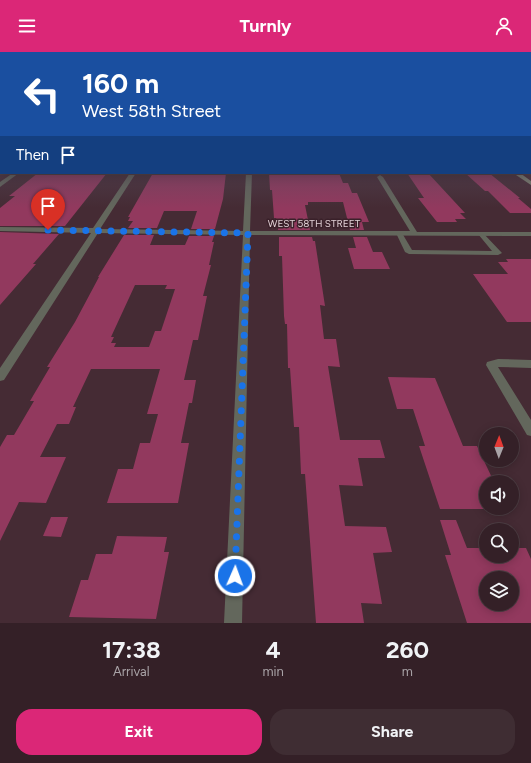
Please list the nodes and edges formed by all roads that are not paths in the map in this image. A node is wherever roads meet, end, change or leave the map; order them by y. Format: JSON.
{"nodes":[{"id":1,"x":15,"y":174,"type":"edge"},
{"id":2,"x":132,"y":174,"type":"edge"},
{"id":3,"x":250,"y":174,"type":"edge"},
{"id":4,"x":518,"y":174,"type":"edge"},
{"id":5,"x":380,"y":177,"type":"dead end"},
{"id":6,"x":531,"y":183,"type":"edge"},
{"id":7,"x":0,"y":185,"type":"edge"},
{"id":8,"x":0,"y":229,"type":"edge"},
{"id":9,"x":95,"y":230,"type":"junction"},
{"id":10,"x":248,"y":233,"type":"junction"},
{"id":11,"x":399,"y":234,"type":"junction"},
{"id":12,"x":415,"y":234,"type":"junction"},
{"id":13,"x":481,"y":234,"type":"junction"},
{"id":14,"x":531,"y":234,"type":"edge"},
{"id":15,"x":531,"y":364,"type":"edge"},
{"id":16,"x":0,"y":377,"type":"edge"},
{"id":17,"x":531,"y":431,"type":"edge"},
{"id":18,"x":233,"y":623,"type":"edge"}],
"edges":[{"from":1,"to":7,"type":"street"},
{"from":2,"to":9,"type":"street"},
{"from":3,"to":10,"type":"street"},
{"from":4,"to":6,"type":"main road"},
{"from":5,"to":12,"type":"street"},
{"from":8,"to":9,"type":"street","name":"WEST 58TH STREET"},
{"from":9,"to":10,"type":"street","name":"WEST 58TH STREET"},
{"from":9,"to":16,"type":"street"},
{"from":10,"to":11,"type":"street","name":"WEST 58TH STREET"},
{"from":10,"to":18,"type":"street"},
{"from":11,"to":12,"type":"street","name":"WEST 58TH STREET"},
{"from":11,"to":13,"type":"street"},
{"from":12,"to":13,"type":"street","name":"WEST 58TH STREET"},
{"from":13,"to":14,"type":"street","name":"WEST 58TH STREET"},
{"from":15,"to":17,"type":"street"}]}
